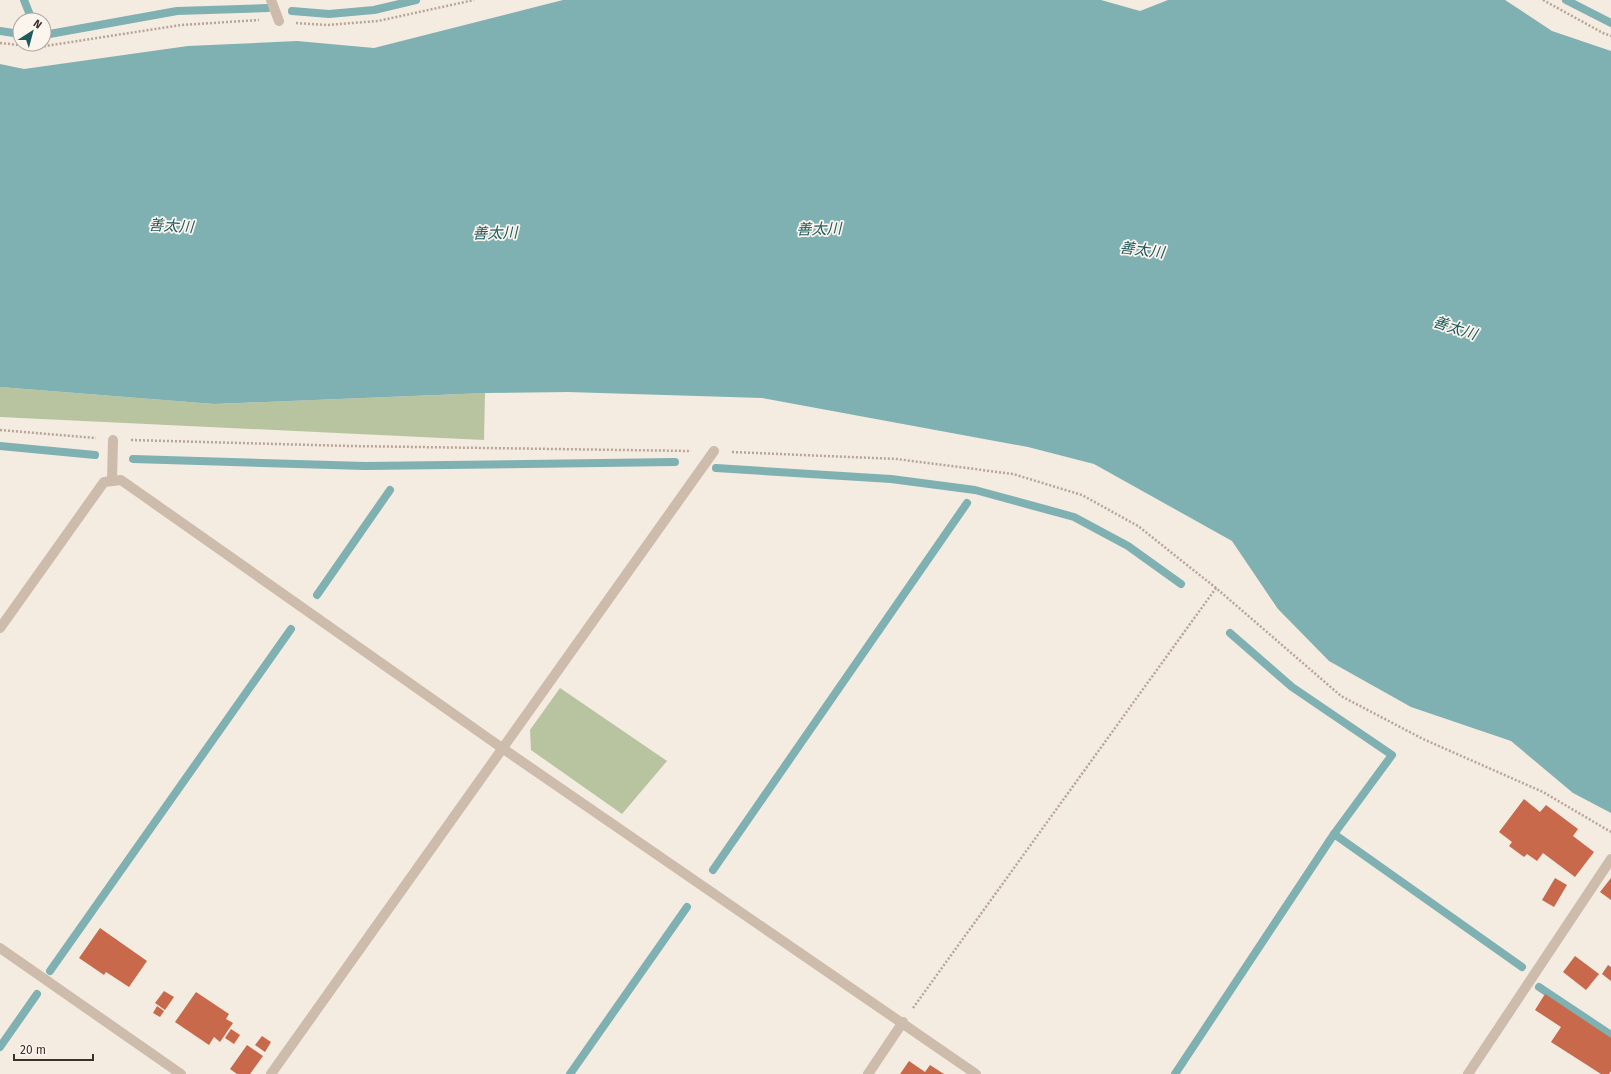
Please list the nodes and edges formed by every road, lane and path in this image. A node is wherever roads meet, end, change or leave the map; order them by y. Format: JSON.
{"nodes":[{"id":1,"x":271,"y":0,"type":"edge"},
{"id":2,"x":474,"y":0,"type":"edge"},
{"id":3,"x":1543,"y":0,"type":"edge"},
{"id":4,"x":279,"y":22,"type":"junction"},
{"id":5,"x":1611,"y":36,"type":"edge"},
{"id":6,"x":0,"y":43,"type":"edge"},
{"id":7,"x":0,"y":430,"type":"edge"},
{"id":8,"x":113,"y":440,"type":"junction"},
{"id":9,"x":714,"y":451,"type":"junction"},
{"id":10,"x":112,"y":481,"type":"junction"},
{"id":11,"x":1216,"y":588,"type":"junction"},
{"id":12,"x":0,"y":628,"type":"edge"},
{"id":13,"x":502,"y":748,"type":"junction"},
{"id":14,"x":1611,"y":832,"type":"edge"},
{"id":15,"x":1611,"y":859,"type":"edge"},
{"id":16,"x":0,"y":948,"type":"edge"},
{"id":17,"x":902,"y":1022,"type":"junction"},
{"id":18,"x":181,"y":1074,"type":"edge"},
{"id":19,"x":271,"y":1074,"type":"edge"},
{"id":20,"x":868,"y":1074,"type":"edge"},
{"id":21,"x":976,"y":1074,"type":"edge"},
{"id":22,"x":1468,"y":1074,"type":"edge"}],
"edges":[{"from":1,"to":4,"type":"street"},
{"from":2,"to":4,"type":"path"},
{"from":3,"to":5,"type":"path"},
{"from":4,"to":6,"type":"path"},
{"from":7,"to":8,"type":"path"},
{"from":8,"to":9,"type":"path"},
{"from":8,"to":10,"type":"street"},
{"from":9,"to":11,"type":"path"},
{"from":9,"to":13,"type":"street"},
{"from":10,"to":12,"type":"street"},
{"from":10,"to":13,"type":"street"},
{"from":11,"to":14,"type":"path"},
{"from":11,"to":17,"type":"path"},
{"from":13,"to":17,"type":"street"},
{"from":13,"to":19,"type":"street"},
{"from":15,"to":22,"type":"street"},
{"from":16,"to":18,"type":"street"},
{"from":17,"to":20,"type":"street"},
{"from":17,"to":21,"type":"street"}]}
